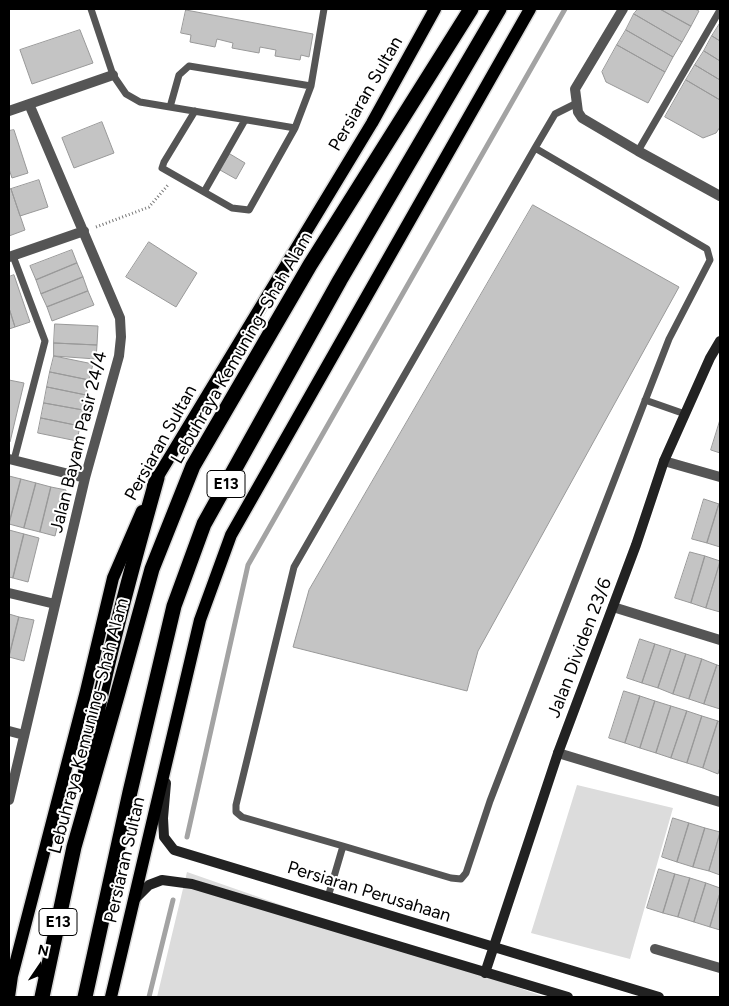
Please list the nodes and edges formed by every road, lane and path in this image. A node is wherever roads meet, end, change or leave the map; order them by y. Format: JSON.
{"nodes":[{"id":1,"x":91,"y":9,"type":"edge"},
{"id":2,"x":324,"y":9,"type":"edge"},
{"id":3,"x":434,"y":9,"type":"edge"},
{"id":4,"x":471,"y":9,"type":"edge"},
{"id":5,"x":530,"y":9,"type":"edge"},
{"id":6,"x":622,"y":9,"type":"edge"},
{"id":7,"x":720,"y":10,"type":"edge"},
{"id":8,"x":495,"y":15,"type":"edge"},
{"id":9,"x":113,"y":75,"type":"junction"},
{"id":10,"x":311,"y":86,"type":"junction"},
{"id":11,"x":576,"y":103,"type":"junction"},
{"id":12,"x":29,"y":104,"type":"junction"},
{"id":13,"x":170,"y":107,"type":"junction"},
{"id":14,"x":9,"y":111,"type":"edge"},
{"id":15,"x":195,"y":111,"type":"junction"},
{"id":16,"x":246,"y":120,"type":"junction"},
{"id":17,"x":295,"y":128,"type":"junction"},
{"id":18,"x":536,"y":148,"type":"junction"},
{"id":19,"x":638,"y":151,"type":"junction"},
{"id":20,"x":175,"y":177,"type":"junction"},
{"id":21,"x":204,"y":192,"type":"junction"},
{"id":22,"x":720,"y":196,"type":"edge"},
{"id":23,"x":84,"y":231,"type":"junction"},
{"id":24,"x":11,"y":257,"type":"edge"},
{"id":25,"x":720,"y":342,"type":"edge"},
{"id":26,"x":645,"y":400,"type":"junction"},
{"id":27,"x":685,"y":414,"type":"junction"},
{"id":28,"x":12,"y":460,"type":"edge"},
{"id":29,"x":664,"y":461,"type":"junction"},
{"id":30,"x":720,"y":477,"type":"edge"},
{"id":31,"x":85,"y":478,"type":"junction"},
{"id":32,"x":157,"y":478,"type":"junction"},
{"id":33,"x":9,"y":593,"type":"edge"},
{"id":34,"x":55,"y":604,"type":"junction"},
{"id":35,"x":612,"y":607,"type":"junction"},
{"id":36,"x":720,"y":640,"type":"edge"},
{"id":37,"x":9,"y":731,"type":"edge"},
{"id":38,"x":24,"y":734,"type":"junction"},
{"id":39,"x":170,"y":745,"type":"junction"},
{"id":40,"x":558,"y":753,"type":"junction"},
{"id":41,"x":9,"y":800,"type":"edge"},
{"id":42,"x":720,"y":802,"type":"edge"},
{"id":43,"x":343,"y":846,"type":"junction"},
{"id":44,"x":74,"y":847,"type":"junction"},
{"id":45,"x":328,"y":897,"type":"junction"},
{"id":46,"x":134,"y":900,"type":"junction"},
{"id":47,"x":493,"y":947,"type":"junction"},
{"id":48,"x":655,"y":949,"type":"dead end"},
{"id":49,"x":720,"y":968,"type":"edge"},
{"id":50,"x":485,"y":973,"type":"junction"},
{"id":51,"x":9,"y":997,"type":"edge"},
{"id":52,"x":42,"y":997,"type":"edge"},
{"id":53,"x":85,"y":997,"type":"edge"},
{"id":54,"x":112,"y":997,"type":"edge"},
{"id":55,"x":568,"y":997,"type":"edge"},
{"id":56,"x":659,"y":997,"type":"edge"}],
"edges":[{"from":1,"to":9,"type":"lane"},
{"from":2,"to":10,"type":"lane"},
{"from":3,"to":32,"type":"main road","name":"Persiaran Sultan"},
{"from":4,"to":44,"type":"highway","name":"Lebuhraya Kemuning–Shah Alam","number":"E13"},
{"from":5,"to":39,"type":"main road","name":"Persiaran Sultan"},
{"from":6,"to":11,"type":"street"},
{"from":7,"to":19,"type":"lane"},
{"from":8,"to":53,"type":"highway","number":"E13"},
{"from":9,"to":12,"type":"street"},
{"from":9,"to":13,"type":"lane"},
{"from":10,"to":13,"type":"lane"},
{"from":10,"to":17,"type":"lane"},
{"from":11,"to":18,"type":"lane"},
{"from":11,"to":19,"type":"street"},
{"from":12,"to":14,"type":"street"},
{"from":12,"to":23,"type":"street","name":"Jalan Bayam Pasir 24/4"},
{"from":13,"to":15,"type":"lane"},
{"from":15,"to":16,"type":"lane"},
{"from":15,"to":20,"type":"lane"},
{"from":16,"to":17,"type":"lane"},
{"from":16,"to":21,"type":"lane"},
{"from":17,"to":21,"type":"lane"},
{"from":18,"to":26,"type":"lane"},
{"from":18,"to":43,"type":"lane"},
{"from":19,"to":22,"type":"street"},
{"from":20,"to":21,"type":"lane"},
{"from":20,"to":23,"type":"path"},
{"from":23,"to":24,"type":"street"},
{"from":23,"to":31,"type":"street","name":"Jalan Bayam Pasir 24/4"},
{"from":24,"to":28,"type":"lane"},
{"from":25,"to":27,"type":"main road","name":"Jalan Dividen 23/6"},
{"from":26,"to":27,"type":"lane"},
{"from":26,"to":43,"type":"lane"},
{"from":27,"to":29,"type":"main road","name":"Jalan Dividen 23/6"},
{"from":28,"to":31,"type":"street"},
{"from":29,"to":30,"type":"street"},
{"from":29,"to":35,"type":"main road","name":"Jalan Dividen 23/6"},
{"from":31,"to":34,"type":"street","name":"Jalan Bayam Pasir 24/4"},
{"from":32,"to":44,"type":"highway"},
{"from":32,"to":51,"type":"main road","name":"Persiaran Sultan"},
{"from":33,"to":34,"type":"street"},
{"from":34,"to":38,"type":"street","name":"Jalan Bayam Pasir 24/4"},
{"from":35,"to":36,"type":"street"},
{"from":35,"to":40,"type":"main road","name":"Jalan Dividen 23/6"},
{"from":37,"to":38,"type":"street"},
{"from":38,"to":41,"type":"street","name":"Jalan Bayam Pasir 24/4"},
{"from":39,"to":45,"type":"main road","name":"Persiaran Perusahaan"},
{"from":39,"to":46,"type":"main road","name":"Persiaran Sultan"},
{"from":40,"to":42,"type":"street"},
{"from":40,"to":47,"type":"main road","name":"Jalan Dividen 23/6"},
{"from":43,"to":45,"type":"lane"},
{"from":44,"to":52,"type":"highway","name":"Lebuhraya Kemuning–Shah Alam","number":"E13"},
{"from":45,"to":47,"type":"main road","name":"Persiaran Perusahaan"},
{"from":46,"to":50,"type":"main road"},
{"from":46,"to":54,"type":"main road","name":"Persiaran Sultan"},
{"from":47,"to":50,"type":"main road","name":"Jalan Dividen 23/6"},
{"from":47,"to":56,"type":"main road","name":"Persiaran Perusahaan"},
{"from":48,"to":49,"type":"street"},
{"from":50,"to":55,"type":"main road"}]}
